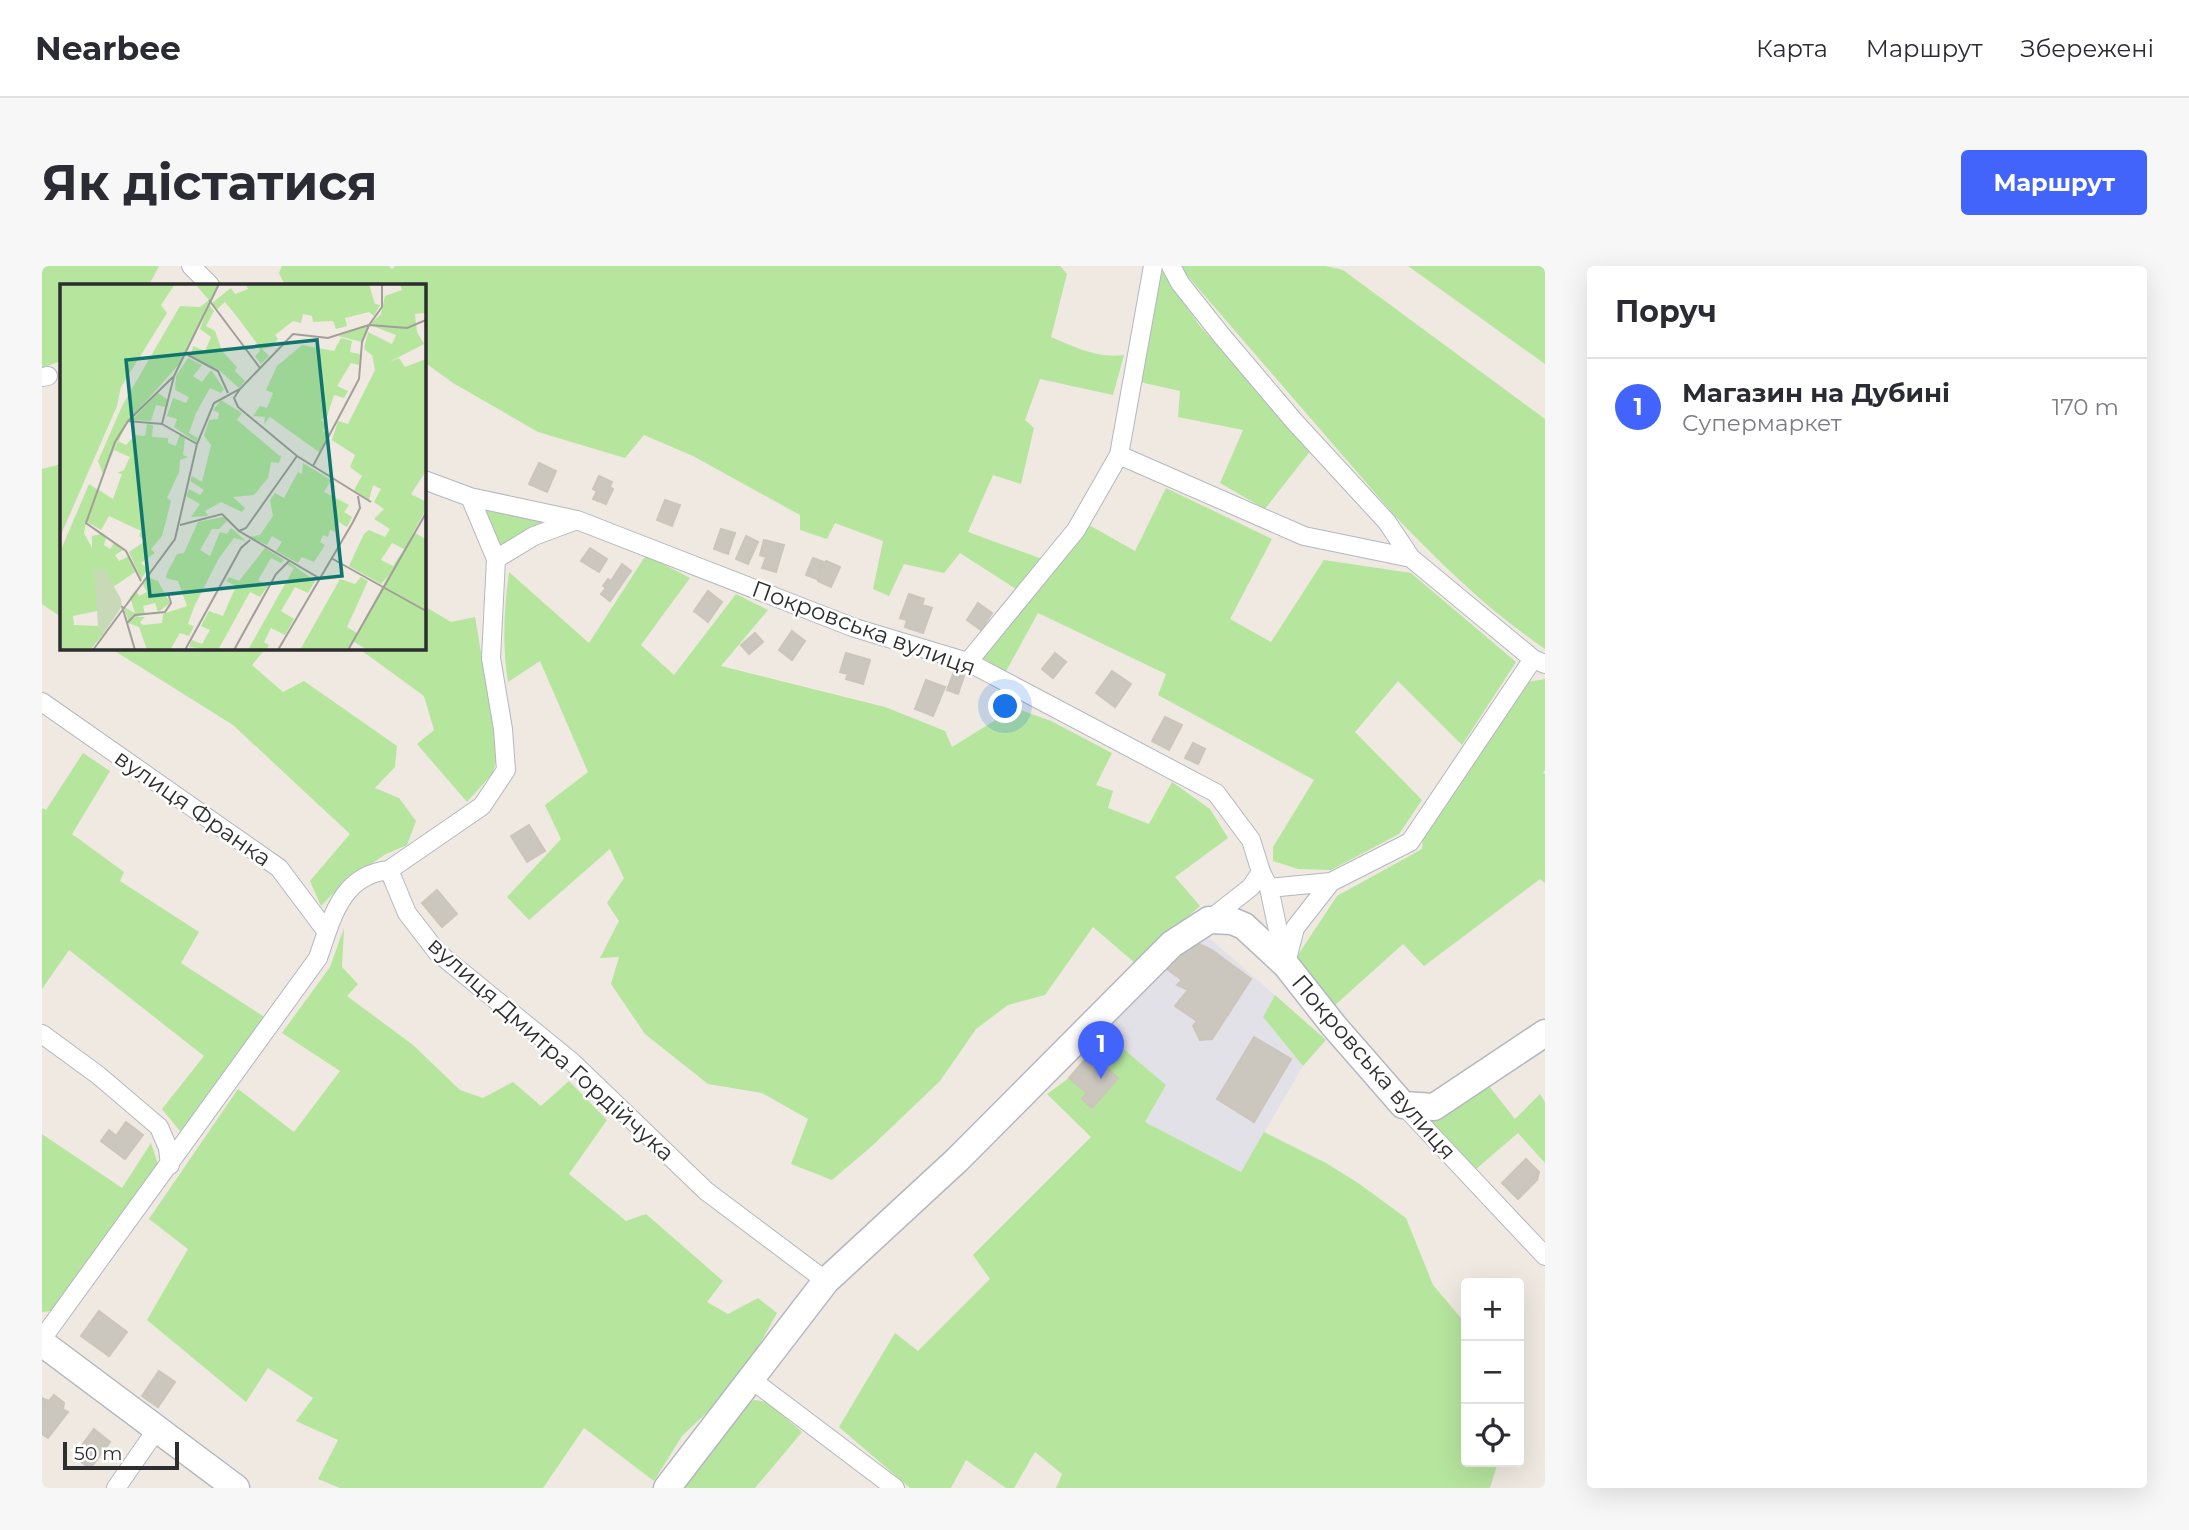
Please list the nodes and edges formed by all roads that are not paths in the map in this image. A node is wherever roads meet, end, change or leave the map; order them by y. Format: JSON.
{"nodes":[{"id":1,"x":191,"y":266,"type":"edge"},
{"id":2,"x":1153,"y":266,"type":"edge"},
{"id":3,"x":1171,"y":266,"type":"edge"},
{"id":4,"x":209,"y":284,"type":"edge"},
{"id":5,"x":1119,"y":455,"type":"junction"},
{"id":6,"x":425,"y":480,"type":"edge"},
{"id":7,"x":470,"y":497,"type":"junction"},
{"id":8,"x":577,"y":520,"type":"junction"},
{"id":9,"x":1411,"y":558,"type":"junction"},
{"id":10,"x":495,"y":559,"type":"junction"},
{"id":11,"x":968,"y":662,"type":"junction"},
{"id":12,"x":1539,"y":662,"type":"edge"},
{"id":13,"x":42,"y":702,"type":"edge"},
{"id":14,"x":390,"y":870,"type":"junction"},
{"id":15,"x":1261,"y":872,"type":"junction"},
{"id":16,"x":1331,"y":882,"type":"junction"},
{"id":17,"x":1269,"y":888,"type":"junction"},
{"id":18,"x":1209,"y":920,"type":"junction"},
{"id":19,"x":327,"y":932,"type":"junction"},
{"id":20,"x":1286,"y":965,"type":"junction"},
{"id":21,"x":1545,"y":1033,"type":"edge"},
{"id":22,"x":42,"y":1034,"type":"edge"},
{"id":23,"x":1403,"y":1105,"type":"junction"},
{"id":24,"x":170,"y":1165,"type":"junction"},
{"id":25,"x":1545,"y":1256,"type":"edge"},
{"id":26,"x":826,"y":1281,"type":"junction"},
{"id":27,"x":42,"y":1341,"type":"edge"},
{"id":28,"x":752,"y":1380,"type":"junction"},
{"id":29,"x":157,"y":1429,"type":"junction"},
{"id":30,"x":116,"y":1488,"type":"edge"},
{"id":31,"x":236,"y":1488,"type":"edge"},
{"id":32,"x":667,"y":1488,"type":"edge"},
{"id":33,"x":895,"y":1488,"type":"edge"}],
"edges":[{"from":1,"to":4,"type":"street"},
{"from":2,"to":5,"type":"street"},
{"from":3,"to":9,"type":"street"},
{"from":5,"to":9,"type":"street"},
{"from":5,"to":11,"type":"street"},
{"from":6,"to":7,"type":"street","name":"Покровська вулиця"},
{"from":7,"to":8,"type":"street","name":"Покровська вулиця"},
{"from":7,"to":10,"type":"street"},
{"from":8,"to":10,"type":"street"},
{"from":8,"to":11,"type":"street","name":"Покровська вулиця"},
{"from":9,"to":12,"type":"street"},
{"from":10,"to":14,"type":"street"},
{"from":11,"to":15,"type":"street","name":"Покровська вулиця"},
{"from":12,"to":16,"type":"street"},
{"from":13,"to":19,"type":"street","name":"вулиця Франка"},
{"from":14,"to":19,"type":"street"},
{"from":14,"to":26,"type":"street","name":"вулиця Дмитра Гордійчука"},
{"from":15,"to":17,"type":"street","name":"Покровська вулиця"},
{"from":15,"to":18,"type":"street"},
{"from":16,"to":17,"type":"street"},
{"from":16,"to":20,"type":"street"},
{"from":17,"to":20,"type":"street","name":"Покровська вулиця"},
{"from":18,"to":20,"type":"street"},
{"from":18,"to":26,"type":"street"},
{"from":19,"to":24,"type":"street"},
{"from":20,"to":23,"type":"street","name":"Покровська вулиця"},
{"from":21,"to":23,"type":"street"},
{"from":22,"to":24,"type":"street"},
{"from":23,"to":25,"type":"street","name":"Покровська вулиця"},
{"from":24,"to":27,"type":"street"},
{"from":26,"to":28,"type":"street"},
{"from":27,"to":29,"type":"street"},
{"from":28,"to":32,"type":"street"},
{"from":28,"to":33,"type":"street"},
{"from":29,"to":30,"type":"street"},
{"from":29,"to":31,"type":"street"}]}
